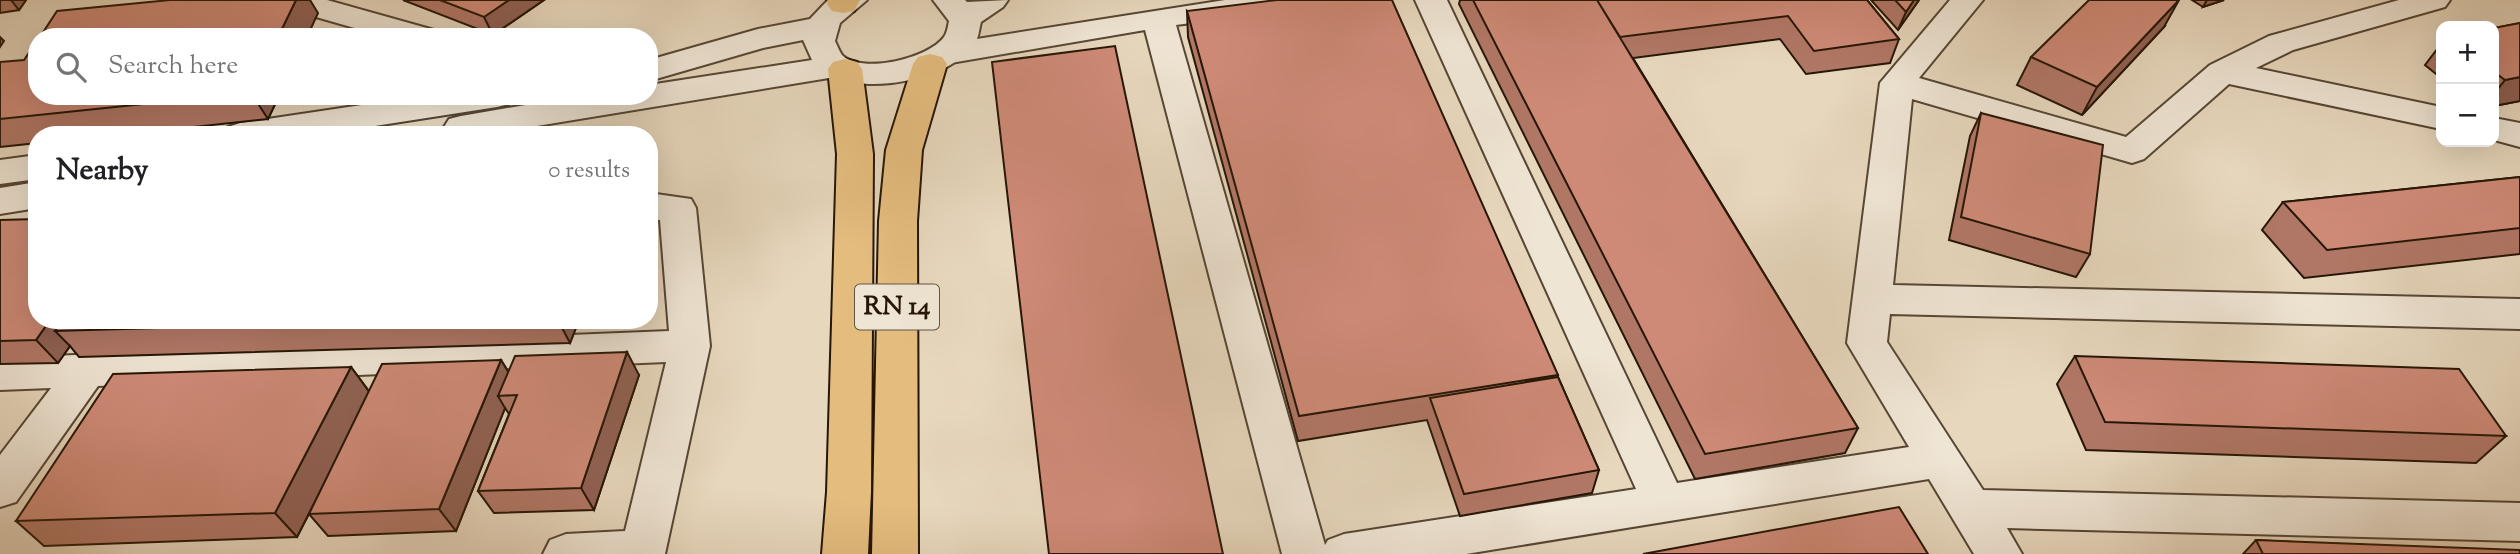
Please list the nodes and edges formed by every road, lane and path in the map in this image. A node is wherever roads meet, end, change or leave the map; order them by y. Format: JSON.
{"nodes":[{"id":1,"x":292,"y":0,"type":"edge"},
{"id":2,"x":992,"y":0,"type":"edge"},
{"id":3,"x":1300,"y":0,"type":"edge"},
{"id":4,"x":1431,"y":0,"type":"edge"},
{"id":5,"x":1966,"y":0,"type":"edge"},
{"id":6,"x":2434,"y":0,"type":"edge"},
{"id":7,"x":840,"y":8,"type":"edge"},
{"id":8,"x":957,"y":9,"type":"edge"},
{"id":9,"x":1158,"y":18,"type":"junction"},
{"id":10,"x":392,"y":28,"type":"edge"},
{"id":11,"x":938,"y":59,"type":"junction"},
{"id":12,"x":658,"y":68,"type":"edge"},
{"id":13,"x":842,"y":68,"type":"junction"},
{"id":14,"x":2222,"y":72,"type":"junction"},
{"id":15,"x":1898,"y":83,"type":"junction"},
{"id":16,"x":658,"y":94,"type":"edge"},
{"id":17,"x":438,"y":105,"type":"edge"},
{"id":18,"x":592,"y":105,"type":"edge"},
{"id":19,"x":2436,"y":117,"type":"edge"},
{"id":20,"x":299,"y":126,"type":"edge"},
{"id":21,"x":465,"y":126,"type":"edge"},
{"id":22,"x":2499,"y":130,"type":"edge"},
{"id":23,"x":2520,"y":135,"type":"edge"},
{"id":24,"x":28,"y":168,"type":"edge"},
{"id":25,"x":0,"y":172,"type":"edge"},
{"id":26,"x":28,"y":196,"type":"edge"},
{"id":27,"x":0,"y":201,"type":"edge"},
{"id":28,"x":658,"y":207,"type":"edge"},
{"id":29,"x":1872,"y":299,"type":"junction"},
{"id":30,"x":2520,"y":314,"type":"edge"},
{"id":31,"x":690,"y":346,"type":"junction"},
{"id":32,"x":87,"y":370,"type":"junction"},
{"id":33,"x":0,"y":374,"type":"edge"},
{"id":34,"x":1940,"y":460,"type":"junction"},
{"id":35,"x":0,"y":489,"type":"edge"},
{"id":36,"x":1665,"y":504,"type":"junction"},
{"id":37,"x":1970,"y":508,"type":"junction"},
{"id":38,"x":2520,"y":522,"type":"edge"},
{"id":39,"x":643,"y":552,"type":"edge"},
{"id":40,"x":566,"y":554,"type":"edge"},
{"id":41,"x":845,"y":554,"type":"edge"},
{"id":42,"x":895,"y":554,"type":"edge"},
{"id":43,"x":1305,"y":554,"type":"edge"},
{"id":44,"x":1344,"y":554,"type":"edge"},
{"id":45,"x":1999,"y":554,"type":"edge"}],
"edges":[{"from":1,"to":10,"type":"street"},
{"from":2,"to":8,"type":"street"},
{"from":3,"to":9,"type":"street"},
{"from":4,"to":36,"type":"street"},
{"from":5,"to":15,"type":"street"},
{"from":6,"to":14,"type":"street"},
{"from":7,"to":12,"type":"street"},
{"from":7,"to":13,"type":"street"},
{"from":8,"to":11,"type":"street"},
{"from":9,"to":11,"type":"street"},
{"from":9,"to":43,"type":"street"},
{"from":11,"to":13,"type":"street"},
{"from":11,"to":42,"type":"highway","number":"RN 14"},
{"from":13,"to":16,"type":"street"},
{"from":13,"to":41,"type":"highway","number":"RN 14"},
{"from":14,"to":15,"type":"street"},
{"from":14,"to":19,"type":"street"},
{"from":15,"to":29,"type":"street"},
{"from":17,"to":20,"type":"street"},
{"from":18,"to":21,"type":"street"},
{"from":22,"to":23,"type":"street"},
{"from":24,"to":25,"type":"street"},
{"from":26,"to":27,"type":"street"},
{"from":28,"to":31,"type":"street"},
{"from":29,"to":30,"type":"street"},
{"from":29,"to":34,"type":"street"},
{"from":31,"to":32,"type":"street"},
{"from":31,"to":39,"type":"street"},
{"from":32,"to":33,"type":"street"},
{"from":32,"to":35,"type":"street"},
{"from":34,"to":36,"type":"street"},
{"from":34,"to":37,"type":"street"},
{"from":36,"to":44,"type":"street"},
{"from":37,"to":38,"type":"street"},
{"from":37,"to":45,"type":"street"},
{"from":39,"to":40,"type":"street"}]}
